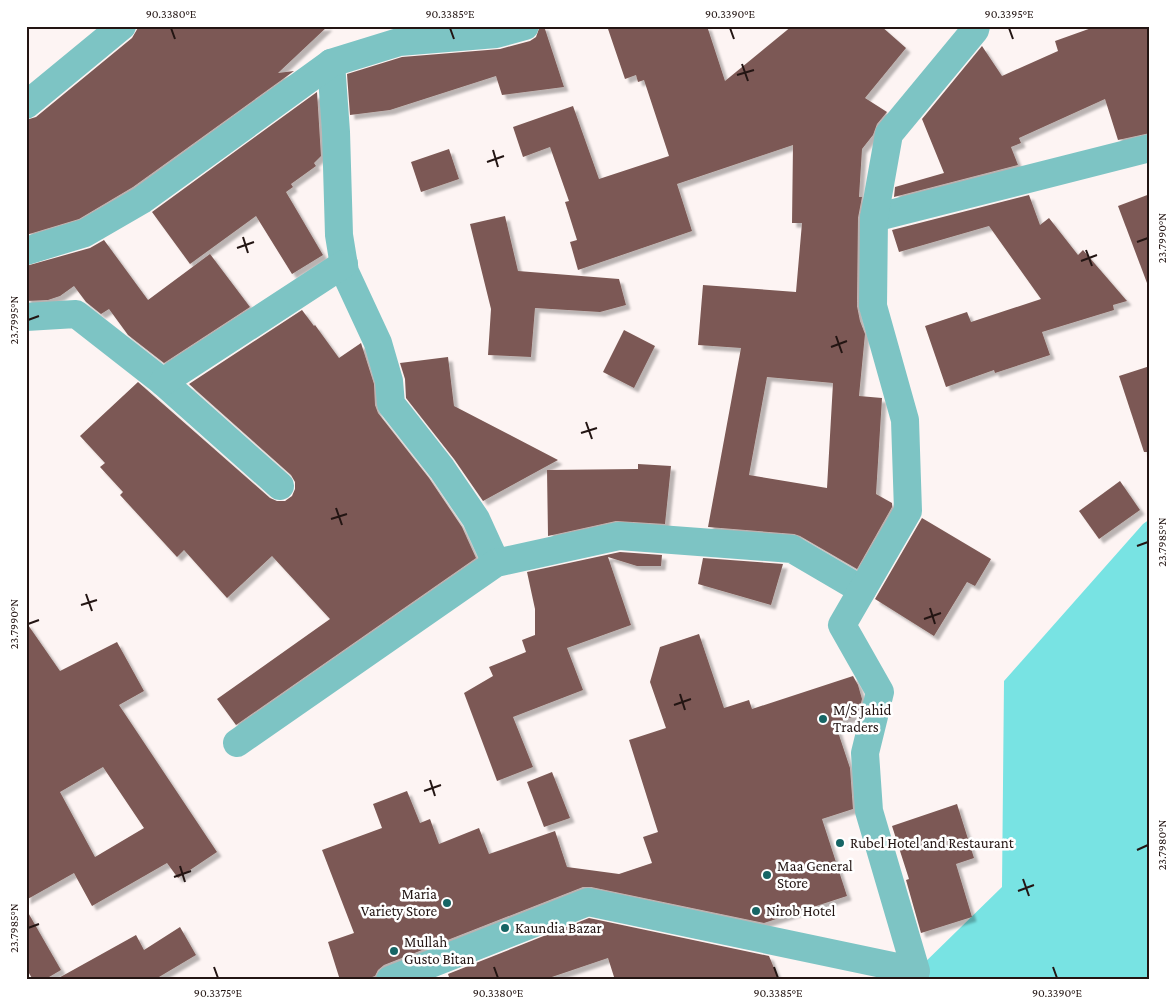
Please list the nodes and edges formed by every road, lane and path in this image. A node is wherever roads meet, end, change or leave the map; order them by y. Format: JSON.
{"nodes":[{"id":1,"x":122,"y":26,"type":"edge"},
{"id":2,"x":524,"y":26,"type":"edge"},
{"id":3,"x":976,"y":26,"type":"edge"},
{"id":4,"x":331,"y":63,"type":"junction"},
{"id":5,"x":26,"y":105,"type":"edge"},
{"id":6,"x":1150,"y":148,"type":"edge"},
{"id":7,"x":874,"y":218,"type":"junction"},
{"id":8,"x":26,"y":251,"type":"edge"},
{"id":9,"x":344,"y":264,"type":"junction"},
{"id":10,"x":26,"y":318,"type":"edge"},
{"id":11,"x":163,"y":382,"type":"junction"},
{"id":12,"x":280,"y":486,"type":"dead end"},
{"id":13,"x":496,"y":563,"type":"junction"},
{"id":14,"x":862,"y":590,"type":"junction"},
{"id":15,"x":237,"y":743,"type":"dead end"},
{"id":16,"x":434,"y":972,"type":"edge"},
{"id":17,"x":915,"y":975,"type":"edge"},
{"id":18,"x":390,"y":980,"type":"edge"}],
"edges":[{"from":1,"to":5,"type":"street"},
{"from":2,"to":4,"type":"street"},
{"from":3,"to":7,"type":"street"},
{"from":4,"to":8,"type":"street"},
{"from":4,"to":9,"type":"street"},
{"from":6,"to":7,"type":"street"},
{"from":7,"to":14,"type":"street"},
{"from":9,"to":11,"type":"street"},
{"from":9,"to":13,"type":"street"},
{"from":10,"to":11,"type":"street"},
{"from":11,"to":12,"type":"street"},
{"from":13,"to":14,"type":"street"},
{"from":13,"to":15,"type":"street"},
{"from":14,"to":17,"type":"street"},
{"from":16,"to":17,"type":"street"},
{"from":16,"to":18,"type":"street"}]}
